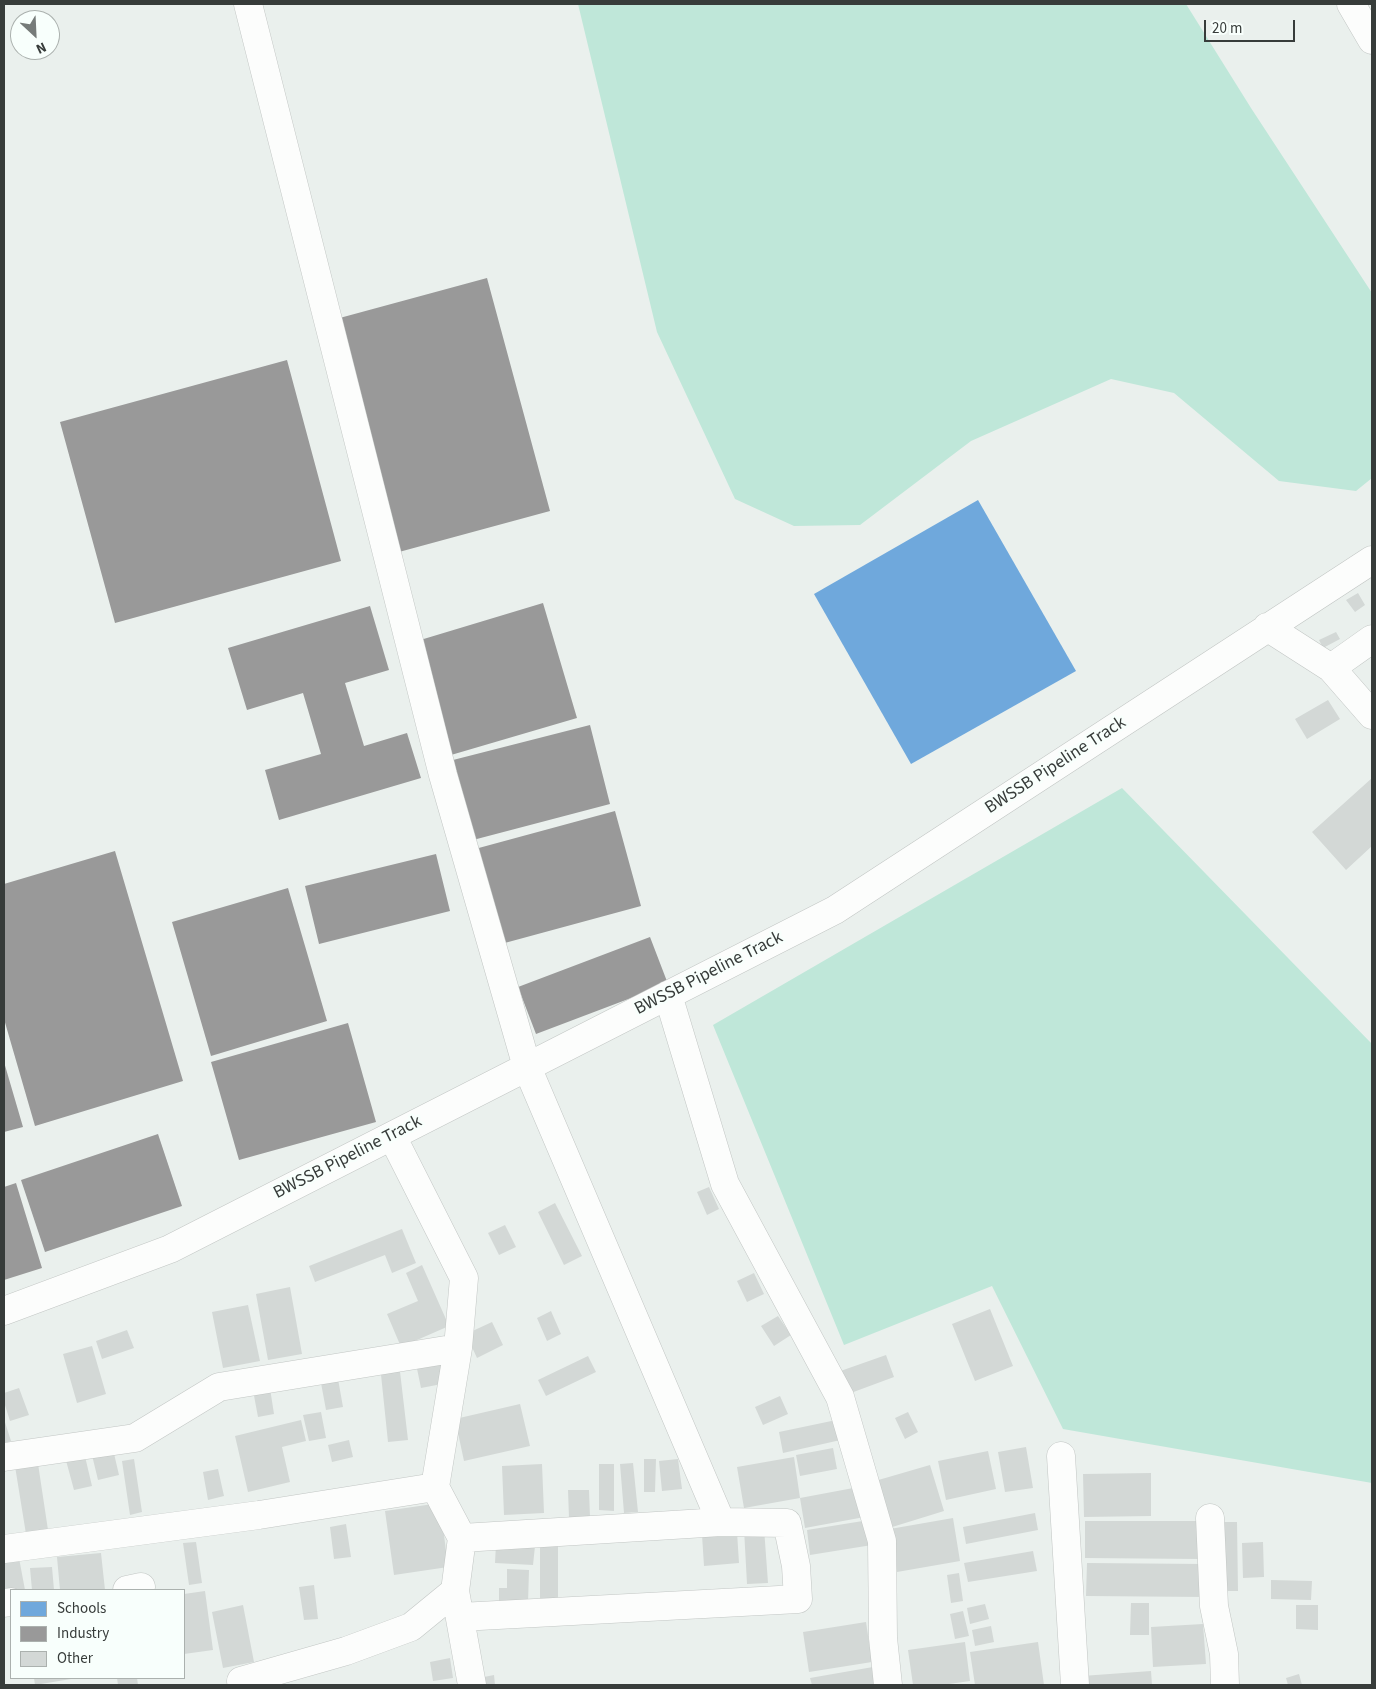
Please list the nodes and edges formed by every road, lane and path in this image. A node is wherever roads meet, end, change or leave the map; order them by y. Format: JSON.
{"nodes":[{"id":1,"x":248,"y":4,"type":"edge"},
{"id":2,"x":1351,"y":4,"type":"edge"},
{"id":3,"x":1372,"y":40,"type":"edge"},
{"id":4,"x":1372,"y":560,"type":"edge"},
{"id":5,"x":1267,"y":627,"type":"junction"},
{"id":6,"x":1372,"y":639,"type":"edge"},
{"id":7,"x":1331,"y":668,"type":"junction"},
{"id":8,"x":1372,"y":715,"type":"edge"},
{"id":9,"x":668,"y":995,"type":"junction"},
{"id":10,"x":527,"y":1067,"type":"junction"},
{"id":11,"x":392,"y":1136,"type":"junction"},
{"id":12,"x":4,"y":1311,"type":"edge"},
{"id":13,"x":458,"y":1348,"type":"junction"},
{"id":14,"x":4,"y":1456,"type":"edge"},
{"id":15,"x":1061,"y":1456,"type":"dead end"},
{"id":16,"x":435,"y":1487,"type":"junction"},
{"id":17,"x":1210,"y":1518,"type":"dead end"},
{"id":18,"x":721,"y":1522,"type":"junction"},
{"id":19,"x":462,"y":1538,"type":"junction"},
{"id":20,"x":4,"y":1549,"type":"edge"},
{"id":21,"x":457,"y":1604,"type":"junction"},
{"id":22,"x":240,"y":1681,"type":"dead end"},
{"id":23,"x":472,"y":1685,"type":"edge"},
{"id":24,"x":888,"y":1685,"type":"edge"},
{"id":25,"x":1076,"y":1685,"type":"edge"},
{"id":26,"x":1225,"y":1685,"type":"edge"}],
"edges":[{"from":1,"to":10,"type":"street"},
{"from":2,"to":3,"type":"street"},
{"from":4,"to":5,"type":"street","name":"BWSSB Pipeline Track"},
{"from":5,"to":7,"type":"street"},
{"from":5,"to":9,"type":"street","name":"BWSSB Pipeline Track"},
{"from":6,"to":7,"type":"street"},
{"from":7,"to":8,"type":"street"},
{"from":9,"to":10,"type":"street","name":"BWSSB Pipeline Track"},
{"from":9,"to":24,"type":"street"},
{"from":10,"to":11,"type":"street","name":"BWSSB Pipeline Track"},
{"from":10,"to":18,"type":"street"},
{"from":11,"to":12,"type":"street","name":"BWSSB Pipeline Track"},
{"from":11,"to":13,"type":"street"},
{"from":13,"to":14,"type":"street"},
{"from":13,"to":16,"type":"street"},
{"from":15,"to":25,"type":"street"},
{"from":16,"to":19,"type":"street"},
{"from":16,"to":20,"type":"street"},
{"from":17,"to":26,"type":"street"},
{"from":18,"to":19,"type":"street"},
{"from":18,"to":21,"type":"street"},
{"from":19,"to":21,"type":"street"},
{"from":21,"to":22,"type":"street"},
{"from":21,"to":23,"type":"street"}]}
